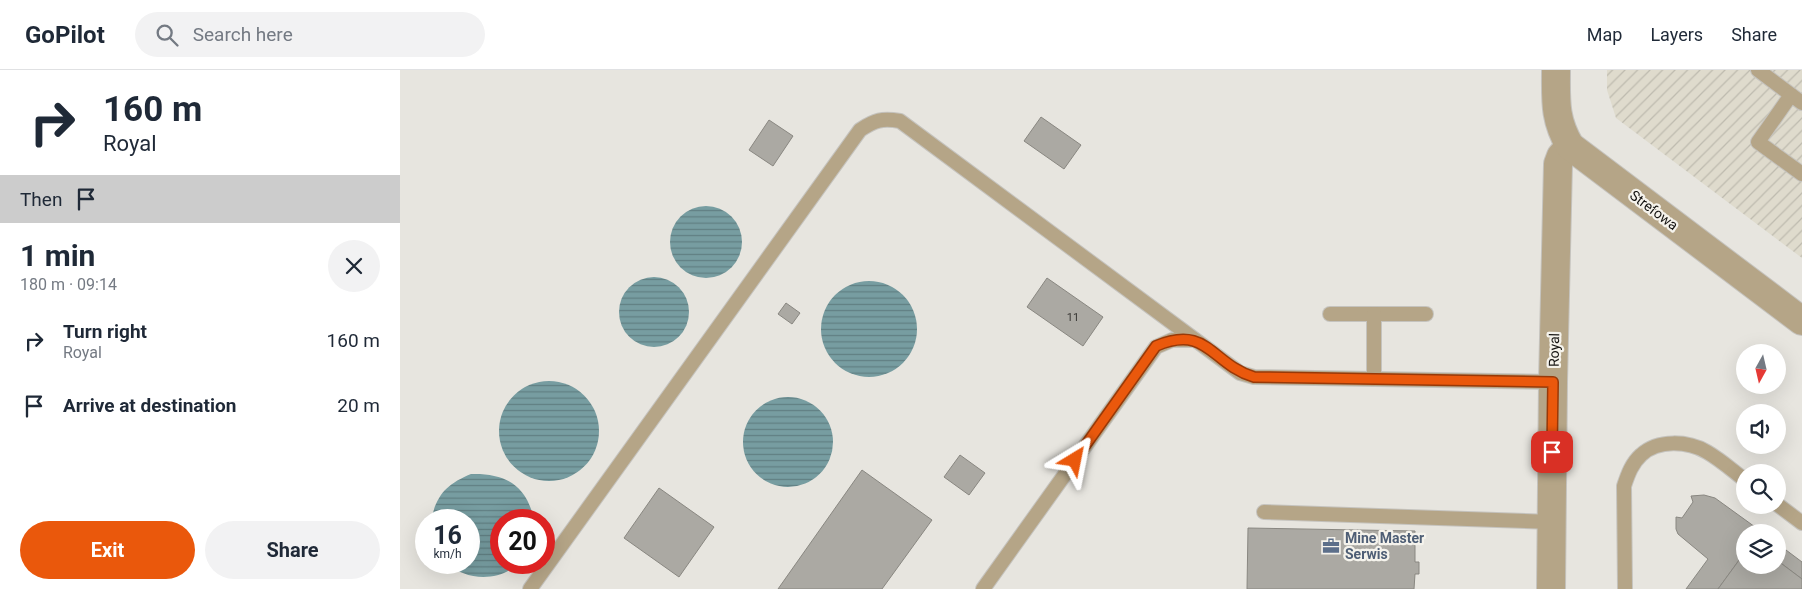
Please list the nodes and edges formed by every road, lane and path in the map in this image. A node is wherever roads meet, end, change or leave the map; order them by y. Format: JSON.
{"nodes":[{"id":1,"x":1556,"y":70,"type":"edge"},
{"id":2,"x":1758,"y":70,"type":"edge"},
{"id":3,"x":1797,"y":99,"type":"edge"},
{"id":4,"x":1570,"y":146,"type":"junction"},
{"id":5,"x":1802,"y":174,"type":"edge"},
{"id":6,"x":1330,"y":314,"type":"dead end"},
{"id":7,"x":1374,"y":314,"type":"junction"},
{"id":8,"x":1426,"y":314,"type":"dead end"},
{"id":9,"x":1802,"y":321,"type":"edge"},
{"id":10,"x":1196,"y":340,"type":"junction"},
{"id":11,"x":1374,"y":379,"type":"junction"},
{"id":12,"x":1553,"y":382,"type":"junction"},
{"id":13,"x":1736,"y":473,"type":"edge"},
{"id":14,"x":1786,"y":511,"type":"edge"},
{"id":15,"x":1264,"y":512,"type":"dead end"},
{"id":16,"x":1552,"y":522,"type":"junction"},
{"id":17,"x":1802,"y":523,"type":"edge"},
{"id":18,"x":530,"y":589,"type":"edge"},
{"id":19,"x":983,"y":589,"type":"edge"},
{"id":20,"x":1551,"y":589,"type":"edge"},
{"id":21,"x":1625,"y":589,"type":"edge"}],
"edges":[{"from":1,"to":4,"type":"street","name":"Strefowa"},
{"from":2,"to":3,"type":"lane"},
{"from":3,"to":5,"type":"lane"},
{"from":4,"to":9,"type":"street","name":"Strefowa"},
{"from":4,"to":12,"type":"street","name":"Royal"},
{"from":6,"to":7,"type":"lane"},
{"from":7,"to":8,"type":"lane"},
{"from":7,"to":11,"type":"lane"},
{"from":10,"to":11,"type":"lane"},
{"from":10,"to":18,"type":"lane"},
{"from":10,"to":19,"type":"lane"},
{"from":11,"to":12,"type":"lane"},
{"from":12,"to":16,"type":"street","name":"Royal"},
{"from":13,"to":21,"type":"lane"},
{"from":14,"to":17,"type":"lane"},
{"from":15,"to":16,"type":"lane"},
{"from":16,"to":20,"type":"street","name":"Royal"}]}
